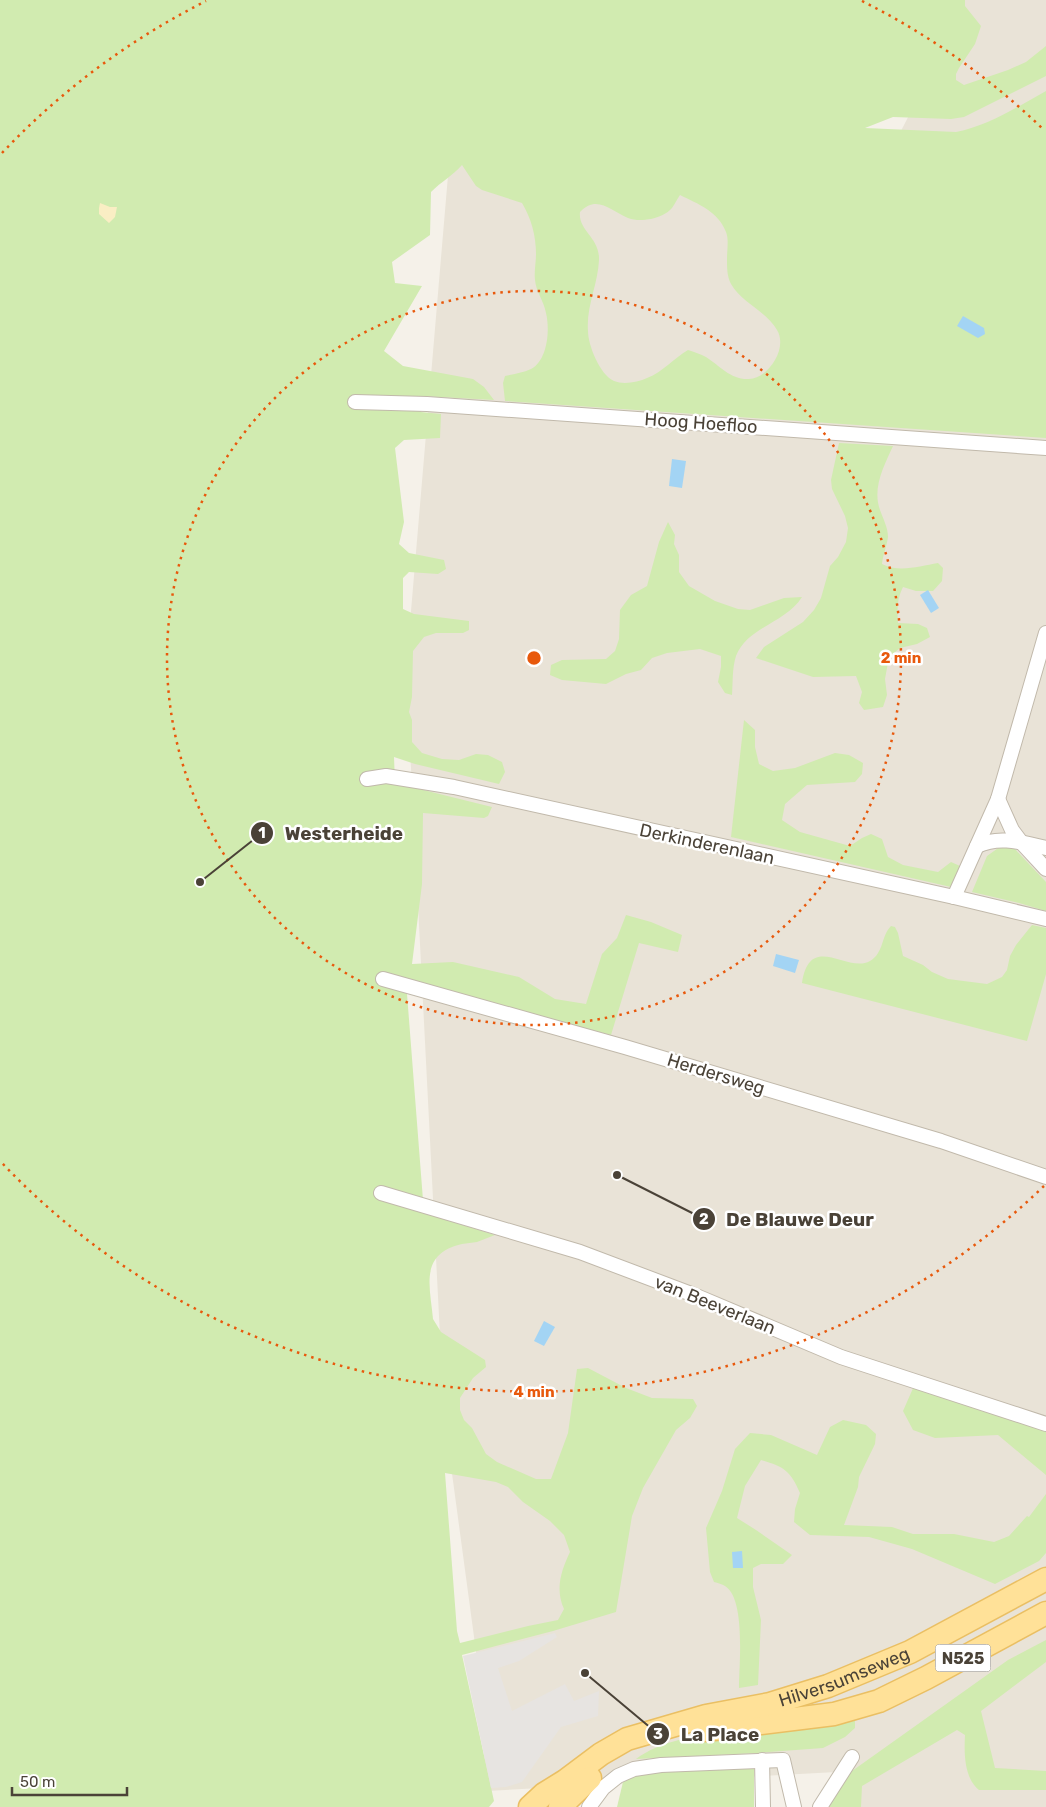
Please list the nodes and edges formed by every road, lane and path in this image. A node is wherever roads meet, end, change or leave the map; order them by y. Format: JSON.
{"nodes":[{"id":1,"x":355,"y":402,"type":"dead end"},
{"id":2,"x":1046,"y":448,"type":"edge"},
{"id":3,"x":1046,"y":633,"type":"edge"},
{"id":4,"x":367,"y":779,"type":"dead end"},
{"id":5,"x":998,"y":798,"type":"junction"},
{"id":6,"x":1021,"y":842,"type":"junction"},
{"id":7,"x":977,"y":846,"type":"junction"},
{"id":8,"x":1046,"y":848,"type":"edge"},
{"id":9,"x":1046,"y":869,"type":"edge"},
{"id":10,"x":954,"y":897,"type":"junction"},
{"id":11,"x":1046,"y":919,"type":"edge"},
{"id":12,"x":383,"y":979,"type":"dead end"},
{"id":13,"x":1046,"y":1177,"type":"edge"},
{"id":14,"x":381,"y":1193,"type":"dead end"},
{"id":15,"x":1046,"y":1424,"type":"edge"},
{"id":16,"x":1046,"y":1579,"type":"edge"},
{"id":17,"x":1046,"y":1612,"type":"edge"},
{"id":18,"x":852,"y":1757,"type":"dead end"},
{"id":19,"x":762,"y":1760,"type":"junction"},
{"id":20,"x":530,"y":1807,"type":"edge"},
{"id":21,"x":560,"y":1807,"type":"edge"},
{"id":22,"x":589,"y":1807,"type":"edge"},
{"id":23,"x":764,"y":1807,"type":"edge"},
{"id":24,"x":794,"y":1807,"type":"edge"},
{"id":25,"x":820,"y":1807,"type":"edge"}],
"edges":[{"from":1,"to":2,"type":"street","name":"Hoog Hoefloo"},
{"from":3,"to":5,"type":"street"},
{"from":4,"to":10,"type":"street","name":"Derkinderenlaan"},
{"from":5,"to":6,"type":"street"},
{"from":5,"to":7,"type":"street"},
{"from":6,"to":7,"type":"street"},
{"from":6,"to":8,"type":"street"},
{"from":6,"to":9,"type":"street"},
{"from":7,"to":10,"type":"street"},
{"from":10,"to":11,"type":"street","name":"Derkinderenlaan"},
{"from":12,"to":13,"type":"street","name":"Herdersweg"},
{"from":14,"to":15,"type":"street","name":"van Beeverlaan"},
{"from":16,"to":20,"type":"main road","name":"Hilversumseweg","number":"N525"},
{"from":17,"to":21,"type":"main road","name":"Hilversumseweg","number":"N525"},
{"from":18,"to":25,"type":"street"},
{"from":19,"to":22,"type":"street"},
{"from":19,"to":23,"type":"street"},
{"from":19,"to":24,"type":"street"}]}
